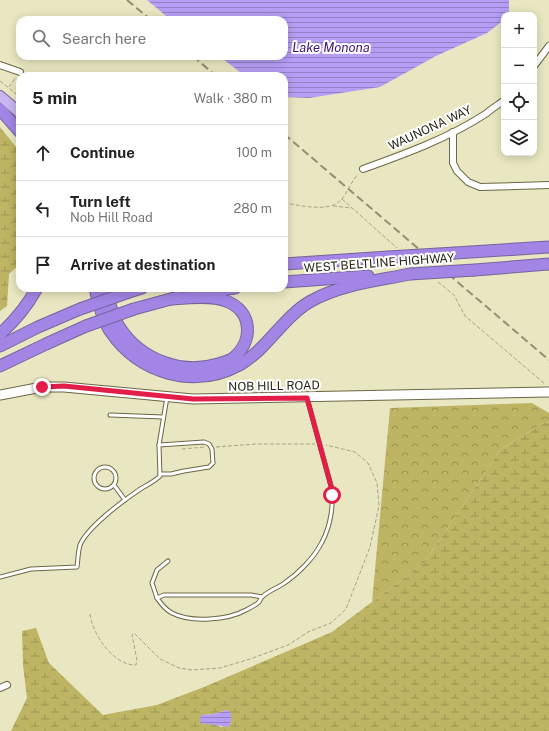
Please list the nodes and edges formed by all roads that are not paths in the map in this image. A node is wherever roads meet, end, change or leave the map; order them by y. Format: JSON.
{"nodes":[{"id":1,"x":549,"y":46,"type":"edge"},
{"id":2,"x":537,"y":62,"type":"edge"},
{"id":3,"x":0,"y":65,"type":"edge"},
{"id":4,"x":17,"y":72,"type":"edge"},
{"id":5,"x":0,"y":96,"type":"edge"},
{"id":6,"x":501,"y":102,"type":"edge"},
{"id":7,"x":0,"y":108,"type":"edge"},
{"id":8,"x":16,"y":110,"type":"edge"},
{"id":9,"x":16,"y":122,"type":"edge"},
{"id":10,"x":16,"y":127,"type":"edge"},
{"id":11,"x":453,"y":132,"type":"junction"},
{"id":12,"x":363,"y":169,"type":"road end"},
{"id":13,"x":549,"y":185,"type":"edge"},
{"id":14,"x":549,"y":247,"type":"edge"},
{"id":15,"x":288,"y":263,"type":"edge"},
{"id":16,"x":549,"y":264,"type":"edge"},
{"id":17,"x":410,"y":274,"type":"junction"},
{"id":18,"x":288,"y":282,"type":"edge"},
{"id":19,"x":35,"y":292,"type":"edge"},
{"id":20,"x":96,"y":292,"type":"edge"},
{"id":21,"x":107,"y":292,"type":"edge"},
{"id":22,"x":129,"y":292,"type":"edge"},
{"id":23,"x":210,"y":292,"type":"edge"},
{"id":24,"x":172,"y":298,"type":"junction"},
{"id":25,"x":0,"y":334,"type":"edge"},
{"id":26,"x":0,"y":346,"type":"edge"},
{"id":27,"x":0,"y":366,"type":"edge"},
{"id":28,"x":548,"y":389,"type":"edge"},
{"id":29,"x":0,"y":395,"type":"edge"},
{"id":30,"x":166,"y":397,"type":"junction"},
{"id":31,"x":307,"y":398,"type":"junction"},
{"id":32,"x":110,"y":415,"type":"dead end"},
{"id":33,"x":163,"y":417,"type":"junction"},
{"id":34,"x":159,"y":445,"type":"junction"},
{"id":35,"x":160,"y":474,"type":"junction"},
{"id":36,"x":114,"y":485,"type":"junction"},
{"id":37,"x":125,"y":500,"type":"junction"},
{"id":38,"x":168,"y":561,"type":"dead end"},
{"id":39,"x":0,"y":577,"type":"edge"},
{"id":40,"x":262,"y":597,"type":"junction"},
{"id":41,"x":157,"y":598,"type":"junction"},
{"id":42,"x":7,"y":685,"type":"dead end"},
{"id":43,"x":0,"y":688,"type":"edge"}],
"edges":[{"from":1,"to":2,"type":"street"},
{"from":3,"to":4,"type":"street"},
{"from":5,"to":8,"type":"main road"},
{"from":6,"to":11,"type":"street","name":"WAUNONA WAY"},
{"from":7,"to":9,"type":"highway"},
{"from":7,"to":10,"type":"highway"},
{"from":11,"to":12,"type":"street","name":"WAUNONA WAY"},
{"from":11,"to":13,"type":"street"},
{"from":14,"to":15,"type":"highway","name":"WEST BELTLINE HIGHWAY","bridge":true},
{"from":16,"to":17,"type":"highway","name":"WEST BELTLINE HIGHWAY","bridge":true},
{"from":17,"to":18,"type":"highway","name":"WEST BELTLINE HIGHWAY"},
{"from":17,"to":20,"type":"highway"},
{"from":19,"to":25,"type":"highway"},
{"from":21,"to":24,"type":"highway"},
{"from":22,"to":26,"type":"highway","bridge":true},
{"from":23,"to":24,"type":"highway"},
{"from":24,"to":27,"type":"highway","bridge":true},
{"from":28,"to":31,"type":"street","name":"NOB HILL ROAD"},
{"from":29,"to":30,"type":"street","name":"NOB HILL ROAD"},
{"from":30,"to":31,"type":"street","name":"NOB HILL ROAD"},
{"from":30,"to":33,"type":"lane"},
{"from":31,"to":40,"type":"lane"},
{"from":32,"to":33,"type":"lane"},
{"from":33,"to":34,"type":"lane"},
{"from":34,"to":35,"type":"lane"},
{"from":34,"to":35,"type":"lane"},
{"from":35,"to":37,"type":"lane"},
{"from":36,"to":36,"type":"lane"},
{"from":36,"to":37,"type":"lane"},
{"from":37,"to":39,"type":"lane"},
{"from":38,"to":41,"type":"lane"},
{"from":40,"to":41,"type":"lane"},
{"from":40,"to":41,"type":"lane"},
{"from":42,"to":43,"type":"street"}]}
